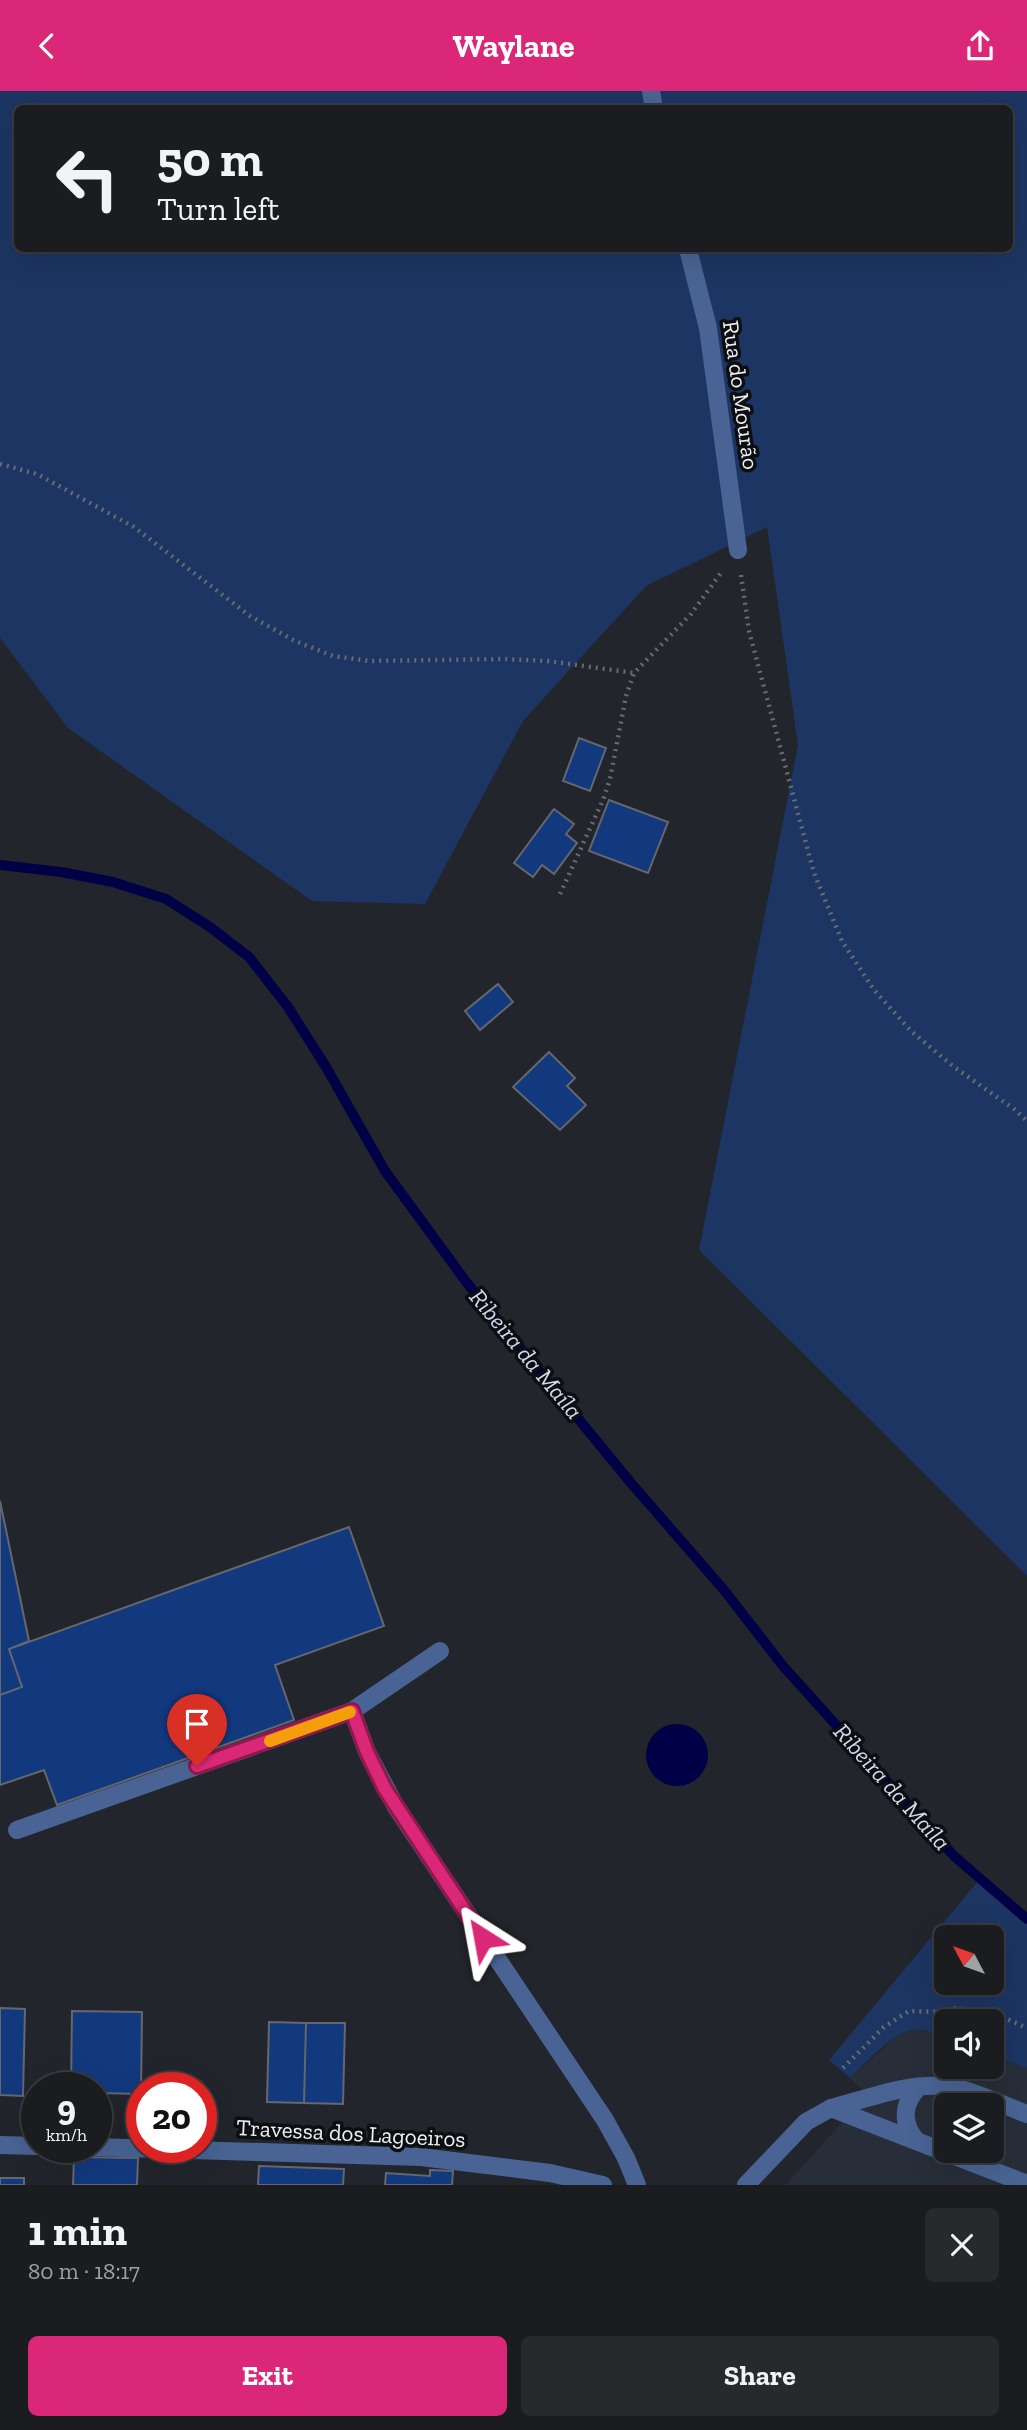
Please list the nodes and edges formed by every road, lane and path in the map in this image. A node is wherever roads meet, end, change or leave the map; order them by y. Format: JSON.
{"nodes":[{"id":1,"x":689,"y":252,"type":"edge"},
{"id":2,"x":0,"y":464,"type":"edge"},
{"id":3,"x":738,"y":550,"type":"junction"},
{"id":4,"x":634,"y":673,"type":"junction"},
{"id":5,"x":560,"y":894,"type":"dead end"},
{"id":6,"x":1027,"y":1121,"type":"edge"},
{"id":7,"x":440,"y":1651,"type":"dead end"},
{"id":8,"x":352,"y":1711,"type":"junction"},
{"id":9,"x":17,"y":1831,"type":"dead end"},
{"id":10,"x":1027,"y":2028,"type":"edge"},
{"id":11,"x":844,"y":2068,"type":"dead end"},
{"id":12,"x":919,"y":2087,"type":"junction"},
{"id":13,"x":962,"y":2093,"type":"edge"},
{"id":14,"x":831,"y":2108,"type":"junction"},
{"id":15,"x":1004,"y":2108,"type":"edge"},
{"id":16,"x":1027,"y":2114,"type":"edge"},
{"id":17,"x":918,"y":2142,"type":"junction"},
{"id":18,"x":0,"y":2145,"type":"edge"},
{"id":19,"x":21,"y":2146,"type":"edge"},
{"id":20,"x":934,"y":2147,"type":"edge"},
{"id":21,"x":112,"y":2148,"type":"edge"},
{"id":22,"x":976,"y":2163,"type":"edge"},
{"id":23,"x":1027,"y":2183,"type":"edge"},
{"id":24,"x":603,"y":2185,"type":"edge"},
{"id":25,"x":637,"y":2185,"type":"edge"},
{"id":26,"x":746,"y":2185,"type":"edge"}],
"edges":[{"from":1,"to":3,"type":"street","name":"Rua do Mourão"},
{"from":2,"to":4,"type":"path"},
{"from":3,"to":4,"type":"path"},
{"from":3,"to":6,"type":"path"},
{"from":4,"to":5,"type":"path"},
{"from":7,"to":8,"type":"street"},
{"from":8,"to":9,"type":"street"},
{"from":8,"to":25,"type":"street"},
{"from":10,"to":11,"type":"path"},
{"from":12,"to":13,"type":"street"},
{"from":12,"to":14,"type":"street"},
{"from":12,"to":17,"type":"street"},
{"from":14,"to":17,"type":"street"},
{"from":14,"to":26,"type":"street"},
{"from":15,"to":16,"type":"street"},
{"from":17,"to":20,"type":"street"},
{"from":18,"to":19,"type":"street"},
{"from":21,"to":24,"type":"street","name":"Travessa dos Lagoeiros"},
{"from":22,"to":23,"type":"street"}]}
